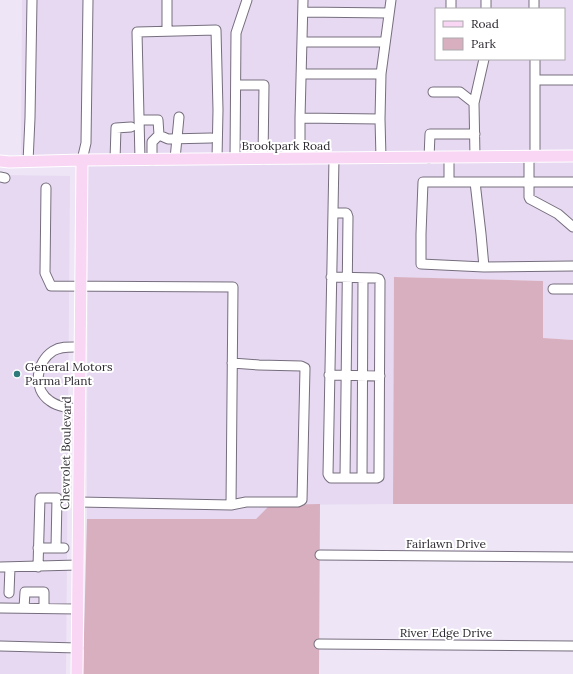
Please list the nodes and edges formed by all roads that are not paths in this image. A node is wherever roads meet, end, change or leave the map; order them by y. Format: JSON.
{"nodes":[{"id":1,"x":32,"y":0,"type":"edge"},
{"id":2,"x":88,"y":0,"type":"edge"},
{"id":3,"x":167,"y":0,"type":"edge"},
{"id":4,"x":246,"y":0,"type":"edge"},
{"id":5,"x":303,"y":0,"type":"edge"},
{"id":6,"x":391,"y":0,"type":"edge"},
{"id":7,"x":303,"y":12,"type":"junction"},
{"id":8,"x":389,"y":12,"type":"junction"},
{"id":9,"x":167,"y":31,"type":"junction"},
{"id":10,"x":302,"y":42,"type":"junction"},
{"id":11,"x":385,"y":42,"type":"junction"},
{"id":12,"x":484,"y":60,"type":"edge"},
{"id":13,"x":535,"y":60,"type":"edge"},
{"id":14,"x":301,"y":74,"type":"junction"},
{"id":15,"x":380,"y":74,"type":"junction"},
{"id":16,"x":535,"y":80,"type":"junction"},
{"id":17,"x":573,"y":80,"type":"edge"},
{"id":18,"x":236,"y":85,"type":"junction"},
{"id":19,"x":433,"y":92,"type":"dead end"},
{"id":20,"x":474,"y":103,"type":"junction"},
{"id":21,"x":179,"y":117,"type":"dead end"},
{"id":22,"x":300,"y":118,"type":"junction"},
{"id":23,"x":380,"y":119,"type":"junction"},
{"id":24,"x":139,"y":120,"type":"junction"},
{"id":25,"x":131,"y":127,"type":"dead end"},
{"id":26,"x":475,"y":134,"type":"junction"},
{"id":27,"x":159,"y":136,"type":"junction"},
{"id":28,"x":211,"y":138,"type":"dead end"},
{"id":29,"x":176,"y":139,"type":"junction"},
{"id":30,"x":573,"y":156,"type":"edge"},
{"id":31,"x":449,"y":157,"type":"junction"},
{"id":32,"x":475,"y":157,"type":"junction"},
{"id":33,"x":532,"y":157,"type":"junction"},
{"id":34,"x":300,"y":158,"type":"junction"},
{"id":35,"x":334,"y":158,"type":"junction"},
{"id":36,"x":381,"y":158,"type":"junction"},
{"id":37,"x":429,"y":158,"type":"junction"},
{"id":38,"x":175,"y":159,"type":"junction"},
{"id":39,"x":217,"y":159,"type":"junction"},
{"id":40,"x":235,"y":159,"type":"junction"},
{"id":41,"x":263,"y":159,"type":"junction"},
{"id":42,"x":82,"y":160,"type":"junction"},
{"id":43,"x":115,"y":160,"type":"junction"},
{"id":44,"x":140,"y":160,"type":"junction"},
{"id":45,"x":152,"y":160,"type":"junction"},
{"id":46,"x":0,"y":161,"type":"edge"},
{"id":47,"x":28,"y":162,"type":"junction"},
{"id":48,"x":449,"y":182,"type":"junction"},
{"id":49,"x":475,"y":182,"type":"junction"},
{"id":50,"x":529,"y":182,"type":"junction"},
{"id":51,"x":573,"y":182,"type":"edge"},
{"id":52,"x":46,"y":188,"type":"dead end"},
{"id":53,"x":333,"y":213,"type":"junction"},
{"id":54,"x":573,"y":227,"type":"edge"},
{"id":55,"x":573,"y":266,"type":"edge"},
{"id":56,"x":484,"y":267,"type":"junction"},
{"id":57,"x":331,"y":277,"type":"junction"},
{"id":58,"x":347,"y":278,"type":"junction"},
{"id":59,"x":364,"y":278,"type":"junction"},
{"id":60,"x":81,"y":286,"type":"junction"},
{"id":61,"x":553,"y":289,"type":"dead end"},
{"id":62,"x":573,"y":289,"type":"edge"},
{"id":63,"x":80,"y":346,"type":"junction"},
{"id":64,"x":232,"y":363,"type":"junction"},
{"id":65,"x":329,"y":375,"type":"junction"},
{"id":66,"x":346,"y":375,"type":"junction"},
{"id":67,"x":363,"y":376,"type":"junction"},
{"id":68,"x":380,"y":376,"type":"junction"},
{"id":69,"x":80,"y":409,"type":"junction"},
{"id":70,"x":345,"y":478,"type":"junction"},
{"id":71,"x":362,"y":478,"type":"junction"},
{"id":72,"x":79,"y":502,"type":"junction"},
{"id":73,"x":231,"y":505,"type":"junction"},
{"id":74,"x":38,"y":551,"type":"junction"},
{"id":75,"x":320,"y":555,"type":"dead end"},
{"id":76,"x":573,"y":557,"type":"edge"},
{"id":77,"x":78,"y":565,"type":"junction"},
{"id":78,"x":0,"y":567,"type":"edge"},
{"id":79,"x":10,"y":567,"type":"junction"},
{"id":80,"x":38,"y":567,"type":"junction"},
{"id":81,"x":6,"y":588,"type":"edge"},
{"id":82,"x":0,"y":608,"type":"edge"},
{"id":83,"x":24,"y":608,"type":"junction"},
{"id":84,"x":44,"y":608,"type":"junction"},
{"id":85,"x":78,"y":608,"type":"junction"},
{"id":86,"x":319,"y":644,"type":"dead end"},
{"id":87,"x":0,"y":646,"type":"edge"},
{"id":88,"x":573,"y":646,"type":"edge"},
{"id":89,"x":78,"y":648,"type":"junction"},
{"id":90,"x":77,"y":674,"type":"edge"}],
"edges":[{"from":1,"to":47,"type":"street"},
{"from":2,"to":42,"type":"street"},
{"from":3,"to":9,"type":"street"},
{"from":4,"to":18,"type":"street"},
{"from":5,"to":7,"type":"street"},
{"from":6,"to":8,"type":"street"},
{"from":7,"to":8,"type":"street"},
{"from":7,"to":10,"type":"street"},
{"from":8,"to":11,"type":"street"},
{"from":9,"to":24,"type":"street"},
{"from":9,"to":39,"type":"street"},
{"from":10,"to":11,"type":"street"},
{"from":10,"to":14,"type":"street"},
{"from":11,"to":15,"type":"street"},
{"from":12,"to":20,"type":"street"},
{"from":13,"to":16,"type":"street"},
{"from":14,"to":15,"type":"street"},
{"from":14,"to":22,"type":"street"},
{"from":15,"to":23,"type":"street"},
{"from":16,"to":17,"type":"street"},
{"from":16,"to":33,"type":"street"},
{"from":18,"to":40,"type":"street"},
{"from":18,"to":41,"type":"street"},
{"from":19,"to":20,"type":"street"},
{"from":20,"to":26,"type":"street"},
{"from":21,"to":29,"type":"street"},
{"from":22,"to":23,"type":"street"},
{"from":22,"to":34,"type":"street"},
{"from":23,"to":36,"type":"street"},
{"from":24,"to":27,"type":"street"},
{"from":24,"to":44,"type":"street"},
{"from":25,"to":43,"type":"street"},
{"from":26,"to":32,"type":"street"},
{"from":26,"to":37,"type":"street"},
{"from":27,"to":29,"type":"street"},
{"from":27,"to":45,"type":"street"},
{"from":28,"to":29,"type":"street"},
{"from":29,"to":38,"type":"street"},
{"from":30,"to":33,"type":"main road","name":"Brookpark Road"},
{"from":31,"to":32,"type":"main road","name":"Brookpark Road"},
{"from":31,"to":37,"type":"main road","name":"Brookpark Road"},
{"from":31,"to":48,"type":"street"},
{"from":32,"to":33,"type":"main road","name":"Brookpark Road"},
{"from":33,"to":50,"type":"street"},
{"from":34,"to":35,"type":"main road","name":"Brookpark Road"},
{"from":34,"to":41,"type":"main road","name":"Brookpark Road"},
{"from":35,"to":36,"type":"main road","name":"Brookpark Road"},
{"from":35,"to":53,"type":"street"},
{"from":36,"to":37,"type":"main road","name":"Brookpark Road"},
{"from":38,"to":39,"type":"main road","name":"Brookpark Road"},
{"from":38,"to":45,"type":"main road","name":"Brookpark Road"},
{"from":39,"to":40,"type":"main road","name":"Brookpark Road"},
{"from":40,"to":41,"type":"main road","name":"Brookpark Road"},
{"from":42,"to":43,"type":"main road","name":"Brookpark Road"},
{"from":42,"to":47,"type":"main road","name":"Brookpark Road"},
{"from":42,"to":60,"type":"main road","name":"Chevrolet Boulevard"},
{"from":43,"to":44,"type":"main road","name":"Brookpark Road"},
{"from":44,"to":45,"type":"main road","name":"Brookpark Road"},
{"from":46,"to":47,"type":"main road","name":"Brookpark Road"},
{"from":48,"to":49,"type":"street"},
{"from":48,"to":56,"type":"street"},
{"from":49,"to":50,"type":"street"},
{"from":49,"to":56,"type":"street"},
{"from":50,"to":51,"type":"street"},
{"from":50,"to":54,"type":"street"},
{"from":52,"to":60,"type":"street"},
{"from":53,"to":57,"type":"street"},
{"from":53,"to":58,"type":"street"},
{"from":55,"to":56,"type":"street"},
{"from":57,"to":58,"type":"street"},
{"from":57,"to":65,"type":"street"},
{"from":58,"to":59,"type":"street"},
{"from":58,"to":66,"type":"street"},
{"from":59,"to":67,"type":"street"},
{"from":59,"to":68,"type":"street"},
{"from":60,"to":63,"type":"main road","name":"Chevrolet Boulevard"},
{"from":60,"to":64,"type":"street"},
{"from":61,"to":62,"type":"street"},
{"from":63,"to":69,"type":"main road","name":"Chevrolet Boulevard"},
{"from":63,"to":69,"type":"street"},
{"from":64,"to":73,"type":"street"},
{"from":64,"to":73,"type":"street"},
{"from":65,"to":66,"type":"street"},
{"from":65,"to":70,"type":"street"},
{"from":66,"to":67,"type":"street"},
{"from":66,"to":70,"type":"street"},
{"from":67,"to":68,"type":"street"},
{"from":67,"to":71,"type":"street"},
{"from":68,"to":71,"type":"street"},
{"from":69,"to":72,"type":"main road","name":"Chevrolet Boulevard"},
{"from":70,"to":71,"type":"street"},
{"from":72,"to":73,"type":"street"},
{"from":72,"to":77,"type":"main road","name":"Chevrolet Boulevard"},
{"from":74,"to":74,"type":"street"},
{"from":74,"to":80,"type":"street"},
{"from":75,"to":76,"type":"street","name":"Fairlawn Drive"},
{"from":77,"to":80,"type":"street"},
{"from":77,"to":85,"type":"main road","name":"Chevrolet Boulevard"},
{"from":78,"to":79,"type":"street"},
{"from":79,"to":80,"type":"street"},
{"from":79,"to":81,"type":"street"},
{"from":82,"to":83,"type":"street"},
{"from":83,"to":84,"type":"street"},
{"from":83,"to":84,"type":"street"},
{"from":84,"to":85,"type":"street"},
{"from":85,"to":89,"type":"main road","name":"Chevrolet Boulevard"},
{"from":86,"to":88,"type":"street","name":"River Edge Drive"},
{"from":87,"to":89,"type":"street"},
{"from":89,"to":90,"type":"main road","name":"Chevrolet Boulevard"}]}
